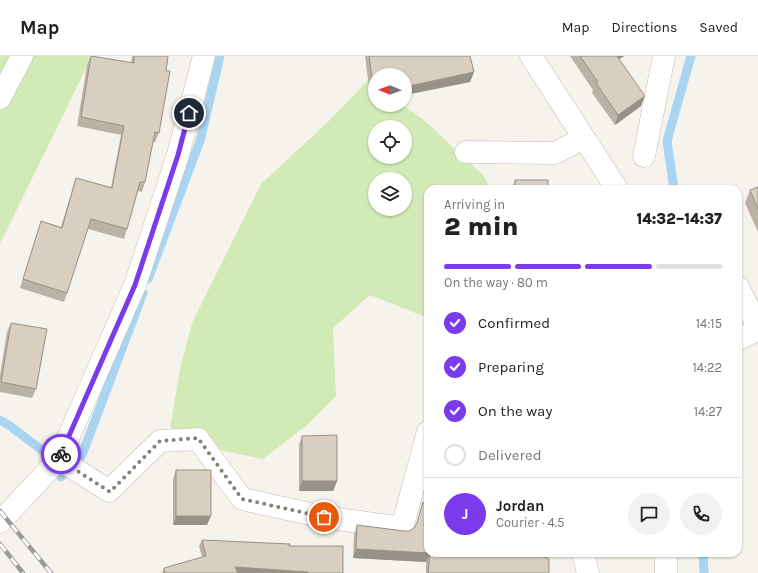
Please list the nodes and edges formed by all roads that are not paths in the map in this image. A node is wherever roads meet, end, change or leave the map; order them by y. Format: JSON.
{"nodes":[{"id":1,"x":204,"y":56,"type":"edge"},
{"id":2,"x":531,"y":56,"type":"edge"},
{"id":3,"x":664,"y":56,"type":"edge"},
{"id":4,"x":12,"y":65,"type":"edge"},
{"id":5,"x":0,"y":98,"type":"edge"},
{"id":6,"x":584,"y":138,"type":"junction"},
{"id":7,"x":466,"y":152,"type":"dead end"},
{"id":8,"x":644,"y":156,"type":"dead end"},
{"id":9,"x":614,"y":185,"type":"edge"},
{"id":10,"x":742,"y":295,"type":"edge"},
{"id":11,"x":758,"y":328,"type":"edge"},
{"id":12,"x":742,"y":337,"type":"edge"},
{"id":13,"x":424,"y":447,"type":"edge"},
{"id":14,"x":63,"y":463,"type":"junction"},
{"id":15,"x":0,"y":522,"type":"edge"},
{"id":16,"x":584,"y":557,"type":"edge"},
{"id":17,"x":588,"y":573,"type":"edge"}],
"edges":[{"from":1,"to":14,"type":"street"},
{"from":2,"to":6,"type":"street"},
{"from":3,"to":8,"type":"street"},
{"from":4,"to":5,"type":"street"},
{"from":6,"to":7,"type":"street"},
{"from":6,"to":9,"type":"street"},
{"from":10,"to":11,"type":"street"},
{"from":11,"to":12,"type":"street"},
{"from":13,"to":14,"type":"street"},
{"from":14,"to":15,"type":"street"},
{"from":16,"to":17,"type":"street"}]}
